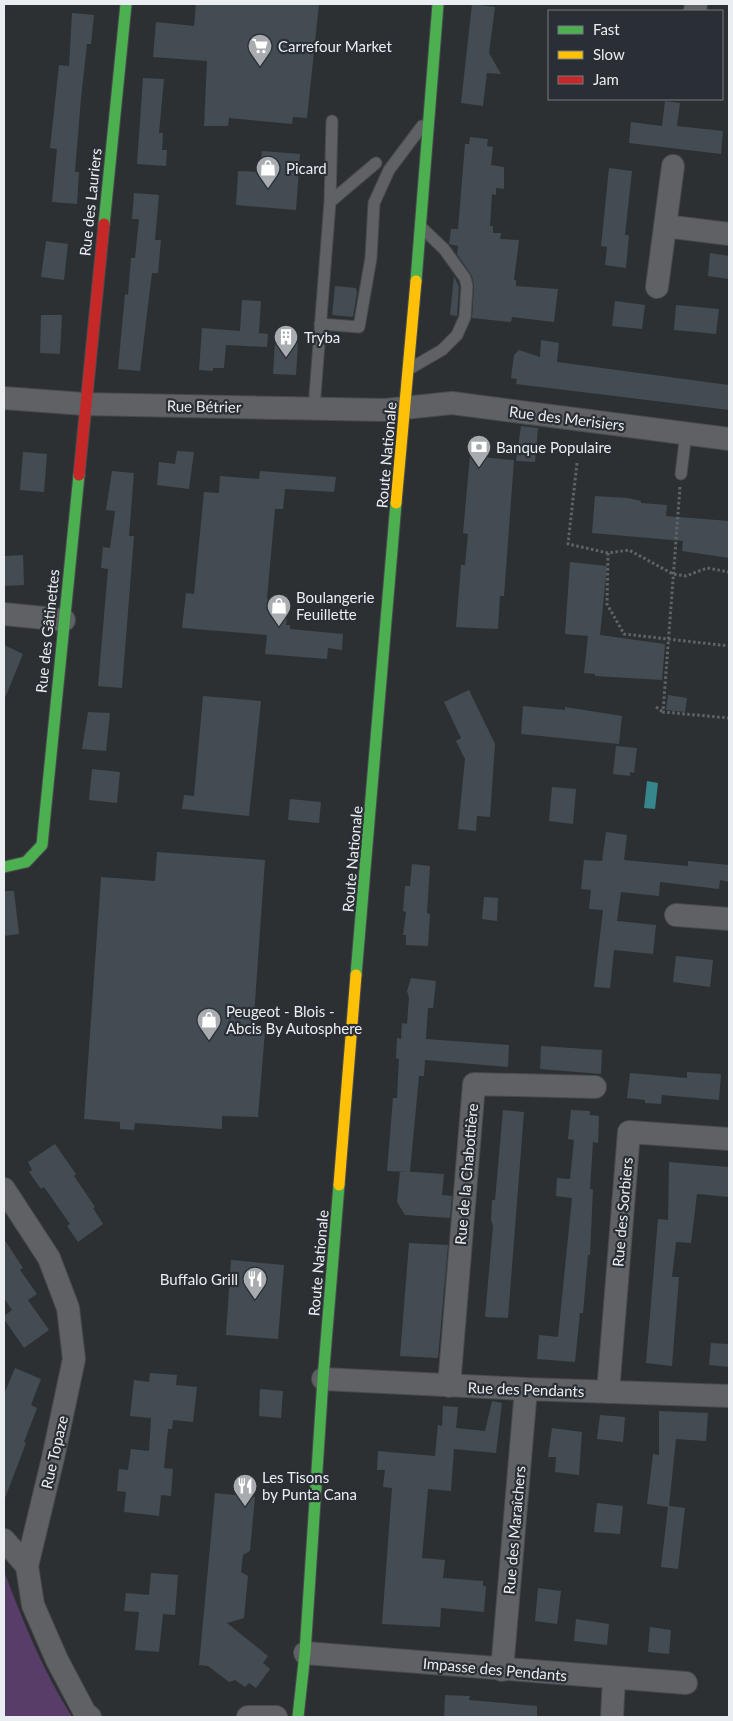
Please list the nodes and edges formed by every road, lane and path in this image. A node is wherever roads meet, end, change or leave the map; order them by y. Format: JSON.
{"nodes":[{"id":1,"x":126,"y":4,"type":"edge"},
{"id":2,"x":438,"y":4,"type":"edge"},
{"id":3,"x":332,"y":120,"type":"dead end"},
{"id":4,"x":427,"y":120,"type":"junction"},
{"id":5,"x":376,"y":163,"type":"dead end"},
{"id":6,"x":673,"y":166,"type":"dead end"},
{"id":7,"x":330,"y":202,"type":"junction"},
{"id":8,"x":420,"y":226,"type":"junction"},
{"id":9,"x":665,"y":226,"type":"junction"},
{"id":10,"x":729,"y":234,"type":"edge"},
{"id":11,"x":657,"y":287,"type":"dead end"},
{"id":12,"x":320,"y":324,"type":"junction"},
{"id":13,"x":409,"y":369,"type":"junction"},
{"id":14,"x":4,"y":398,"type":"edge"},
{"id":15,"x":84,"y":404,"type":"junction"},
{"id":16,"x":314,"y":408,"type":"junction"},
{"id":17,"x":405,"y":408,"type":"junction"},
{"id":18,"x":686,"y":433,"type":"junction"},
{"id":19,"x":729,"y":439,"type":"edge"},
{"id":20,"x":577,"y":463,"type":"dead end"},
{"id":21,"x":681,"y":474,"type":"joint"},
{"id":22,"x":608,"y":553,"type":"junction"},
{"id":23,"x":729,"y":572,"type":"edge"},
{"id":24,"x":673,"y":574,"type":"junction"},
{"id":25,"x":4,"y":614,"type":"edge"},
{"id":26,"x":64,"y":620,"type":"junction"},
{"id":27,"x":668,"y":640,"type":"junction"},
{"id":28,"x":729,"y":646,"type":"edge"},
{"id":29,"x":656,"y":707,"type":"dead end"},
{"id":30,"x":663,"y":712,"type":"junction"},
{"id":31,"x":729,"y":718,"type":"edge"},
{"id":32,"x":4,"y":867,"type":"edge"},
{"id":33,"x":676,"y":915,"type":"dead end"},
{"id":34,"x":729,"y":920,"type":"edge"},
{"id":35,"x":595,"y":1087,"type":"dead end"},
{"id":36,"x":729,"y":1138,"type":"edge"},
{"id":37,"x":4,"y":1189,"type":"edge"},
{"id":38,"x":324,"y":1379,"type":"junction"},
{"id":39,"x":449,"y":1386,"type":"junction"},
{"id":40,"x":526,"y":1390,"type":"junction"},
{"id":41,"x":608,"y":1392,"type":"junction"},
{"id":42,"x":729,"y":1396,"type":"edge"},
{"id":43,"x":4,"y":1540,"type":"edge"},
{"id":44,"x":27,"y":1566,"type":"junction"},
{"id":45,"x":305,"y":1653,"type":"junction"},
{"id":46,"x":502,"y":1670,"type":"junction"},
{"id":47,"x":614,"y":1678,"type":"junction"},
{"id":48,"x":686,"y":1683,"type":"dead end"},
{"id":49,"x":90,"y":1717,"type":"edge"},
{"id":50,"x":248,"y":1717,"type":"edge"},
{"id":51,"x":276,"y":1717,"type":"edge"},
{"id":52,"x":298,"y":1717,"type":"edge"},
{"id":53,"x":612,"y":1717,"type":"edge"}],
"edges":[{"from":1,"to":15,"type":"main road","name":"Rue des Lauriers"},
{"from":2,"to":4,"type":"main road","name":"Route Nationale"},
{"from":3,"to":7,"type":"lane"},
{"from":4,"to":8,"type":"main road","name":"Route Nationale"},
{"from":4,"to":12,"type":"lane"},
{"from":5,"to":7,"type":"lane"},
{"from":6,"to":9,"type":"street"},
{"from":7,"to":12,"type":"lane"},
{"from":8,"to":13,"type":"main road","name":"Route Nationale"},
{"from":8,"to":13,"type":"lane"},
{"from":9,"to":10,"type":"street"},
{"from":9,"to":11,"type":"street"},
{"from":12,"to":16,"type":"lane"},
{"from":13,"to":17,"type":"main road","name":"Route Nationale"},
{"from":14,"to":15,"type":"street","name":"Rue Bétrier"},
{"from":15,"to":16,"type":"street","name":"Rue Bétrier"},
{"from":15,"to":26,"type":"main road","name":"Rue des Gâtinettes"},
{"from":16,"to":17,"type":"street","name":"Rue Bétrier"},
{"from":17,"to":18,"type":"street","name":"Rue des Merisiers"},
{"from":17,"to":38,"type":"main road","name":"Route Nationale"},
{"from":18,"to":19,"type":"street","name":"Rue des Merisiers"},
{"from":18,"to":21,"type":"lane"},
{"from":20,"to":22,"type":"path"},
{"from":21,"to":24,"type":"path"},
{"from":22,"to":24,"type":"path"},
{"from":22,"to":27,"type":"path"},
{"from":23,"to":24,"type":"path"},
{"from":24,"to":27,"type":"path"},
{"from":25,"to":26,"type":"street"},
{"from":26,"to":32,"type":"main road","name":"Rue des Gâtinettes"},
{"from":27,"to":28,"type":"path"},
{"from":27,"to":30,"type":"path"},
{"from":29,"to":30,"type":"path"},
{"from":30,"to":31,"type":"path"},
{"from":33,"to":34,"type":"street"},
{"from":35,"to":39,"type":"street","name":"Rue de la Chabottière"},
{"from":36,"to":41,"type":"street","name":"Rue des Sorbiers"},
{"from":37,"to":44,"type":"street","name":"Rue Topaze"},
{"from":38,"to":39,"type":"street","name":"Rue des Pendants"},
{"from":38,"to":45,"type":"main road","name":"Route Nationale"},
{"from":39,"to":40,"type":"street","name":"Rue des Pendants"},
{"from":40,"to":41,"type":"street","name":"Rue des Pendants"},
{"from":40,"to":46,"type":"street","name":"Rue des Maraîchers"},
{"from":41,"to":42,"type":"street","name":"Rue des Pendants"},
{"from":43,"to":44,"type":"street"},
{"from":44,"to":49,"type":"street","name":"Rue Topaze"},
{"from":45,"to":46,"type":"street","name":"Impasse des Pendants"},
{"from":45,"to":52,"type":"main road","name":"Route Nationale"},
{"from":46,"to":47,"type":"street","name":"Impasse des Pendants"},
{"from":47,"to":48,"type":"street","name":"Impasse des Pendants"},
{"from":47,"to":53,"type":"street"},
{"from":50,"to":51,"type":"street"}]}
